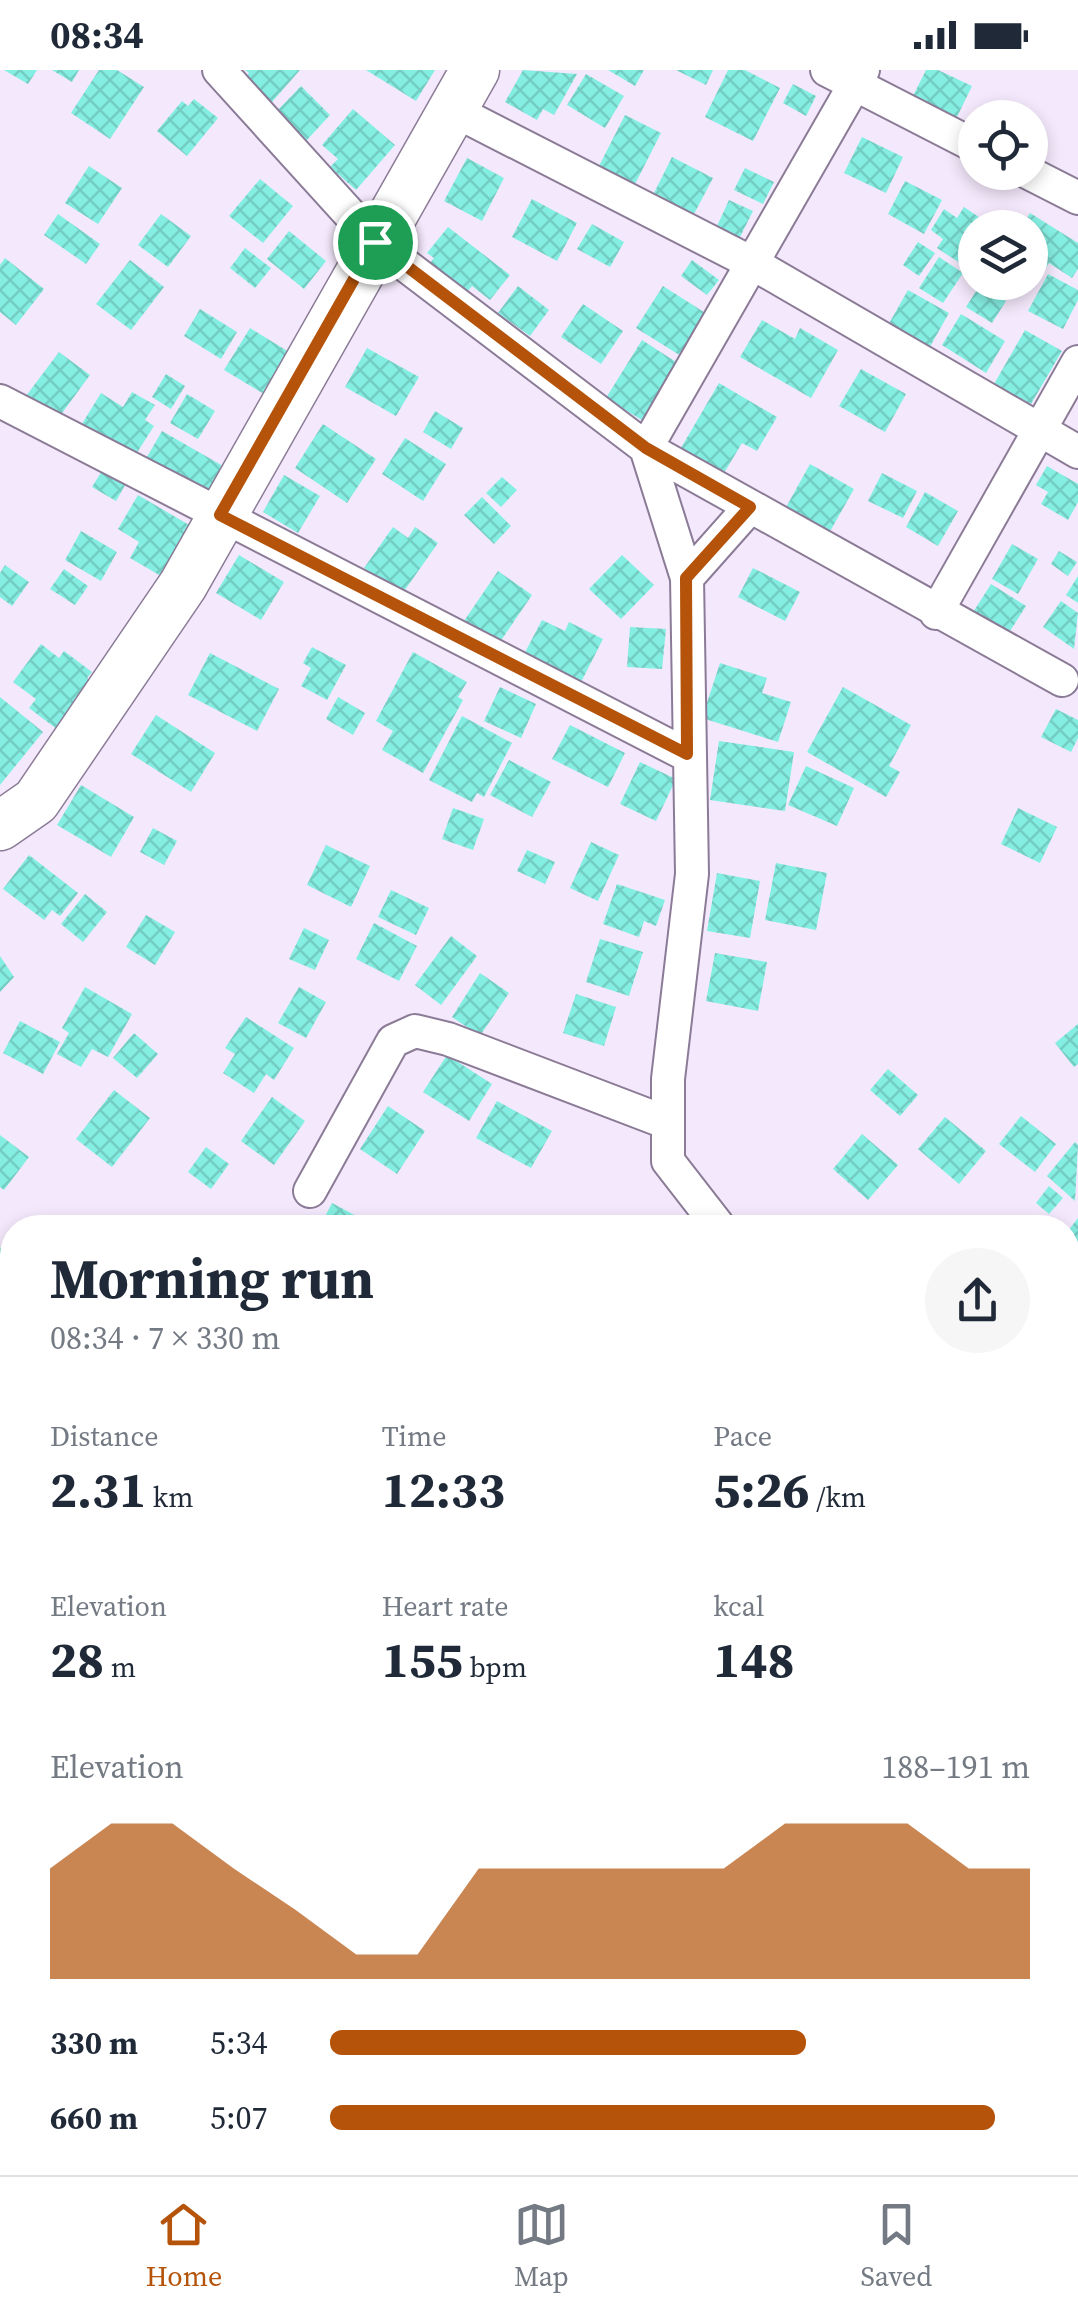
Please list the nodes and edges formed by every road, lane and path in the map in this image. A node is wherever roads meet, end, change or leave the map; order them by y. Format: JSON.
{"nodes":[{"id":1,"x":219,"y":70,"type":"edge"},
{"id":2,"x":848,"y":74,"type":"edge"},
{"id":3,"x":464,"y":90,"type":"edge"},
{"id":4,"x":958,"y":136,"type":"edge"},
{"id":5,"x":1048,"y":182,"type":"edge"},
{"id":6,"x":1078,"y":198,"type":"edge"},
{"id":7,"x":375,"y":242,"type":"junction"},
{"id":8,"x":752,"y":263,"type":"junction"},
{"id":9,"x":1078,"y":362,"type":"edge"},
{"id":10,"x":0,"y":401,"type":"edge"},
{"id":11,"x":1038,"y":427,"type":"junction"},
{"id":12,"x":646,"y":448,"type":"junction"},
{"id":13,"x":1078,"y":452,"type":"edge"},
{"id":14,"x":750,"y":507,"type":"junction"},
{"id":15,"x":220,"y":515,"type":"junction"},
{"id":16,"x":686,"y":578,"type":"junction"},
{"id":17,"x":936,"y":613,"type":"junction"},
{"id":18,"x":1062,"y":680,"type":"dead end"},
{"id":19,"x":687,"y":754,"type":"junction"},
{"id":20,"x":0,"y":826,"type":"edge"},
{"id":21,"x":668,"y":1123,"type":"junction"},
{"id":22,"x":310,"y":1190,"type":"dead end"},
{"id":23,"x":710,"y":1215,"type":"edge"}],
"edges":[{"from":1,"to":7,"type":"street"},
{"from":2,"to":4,"type":"street"},
{"from":2,"to":8,"type":"street"},
{"from":3,"to":7,"type":"street"},
{"from":3,"to":8,"type":"street"},
{"from":5,"to":6,"type":"street"},
{"from":7,"to":12,"type":"street"},
{"from":7,"to":15,"type":"street"},
{"from":8,"to":11,"type":"street"},
{"from":8,"to":12,"type":"street"},
{"from":9,"to":11,"type":"street"},
{"from":10,"to":15,"type":"street"},
{"from":11,"to":13,"type":"street"},
{"from":11,"to":17,"type":"street"},
{"from":12,"to":14,"type":"street"},
{"from":12,"to":16,"type":"street"},
{"from":14,"to":16,"type":"street"},
{"from":14,"to":17,"type":"street"},
{"from":15,"to":19,"type":"street"},
{"from":15,"to":20,"type":"street"},
{"from":16,"to":19,"type":"street"},
{"from":17,"to":18,"type":"street"},
{"from":19,"to":21,"type":"street"},
{"from":21,"to":22,"type":"street"},
{"from":21,"to":23,"type":"street"}]}
